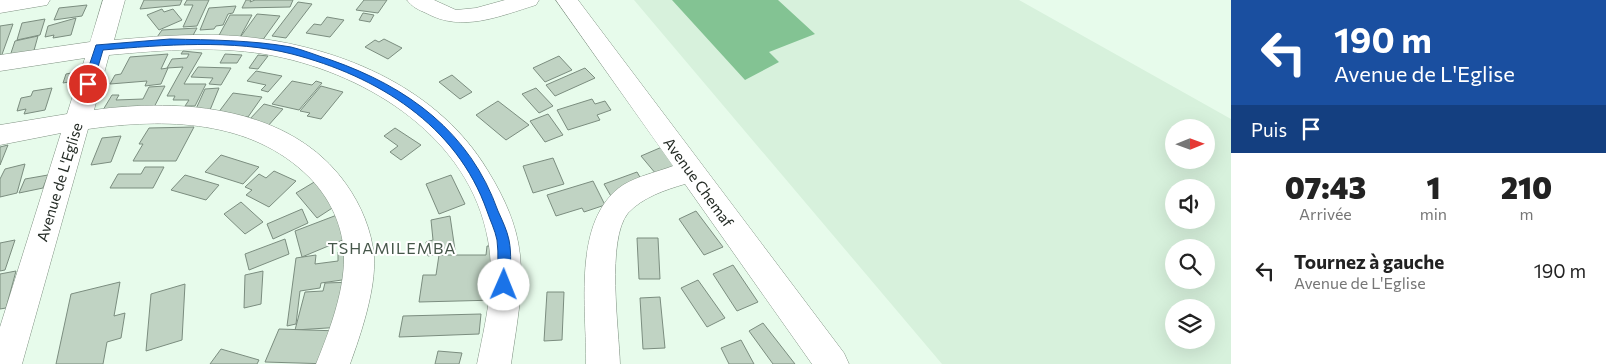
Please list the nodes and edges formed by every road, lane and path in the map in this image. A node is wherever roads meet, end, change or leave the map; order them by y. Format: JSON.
{"nodes":[{"id":1,"x":39,"y":0,"type":"edge"},
{"id":2,"x":114,"y":0,"type":"edge"},
{"id":3,"x":418,"y":0,"type":"edge"},
{"id":4,"x":528,"y":0,"type":"edge"},
{"id":5,"x":566,"y":0,"type":"edge"},
{"id":6,"x":0,"y":6,"type":"edge"},
{"id":7,"x":99,"y":47,"type":"junction"},
{"id":8,"x":0,"y":63,"type":"edge"},
{"id":9,"x":78,"y":120,"type":"junction"},
{"id":10,"x":0,"y":135,"type":"edge"},
{"id":11,"x":690,"y":171,"type":"junction"},
{"id":12,"x":6,"y":347,"type":"edge"},
{"id":13,"x":333,"y":364,"type":"edge"},
{"id":14,"x":494,"y":364,"type":"edge"},
{"id":15,"x":603,"y":364,"type":"edge"},
{"id":16,"x":832,"y":364,"type":"edge"}],
"edges":[{"from":1,"to":6,"type":"street"},
{"from":2,"to":7,"type":"street","name":"Avenue de L'Eglise"},
{"from":3,"to":4,"type":"street"},
{"from":5,"to":11,"type":"street","name":"Avenue Chemaf"},
{"from":7,"to":8,"type":"street"},
{"from":7,"to":9,"type":"street","name":"Avenue de L'Eglise"},
{"from":7,"to":14,"type":"street"},
{"from":9,"to":10,"type":"street"},
{"from":9,"to":12,"type":"street","name":"Avenue de L'Eglise"},
{"from":9,"to":13,"type":"street"},
{"from":11,"to":15,"type":"street"},
{"from":11,"to":16,"type":"street","name":"Avenue Chemaf"}]}
